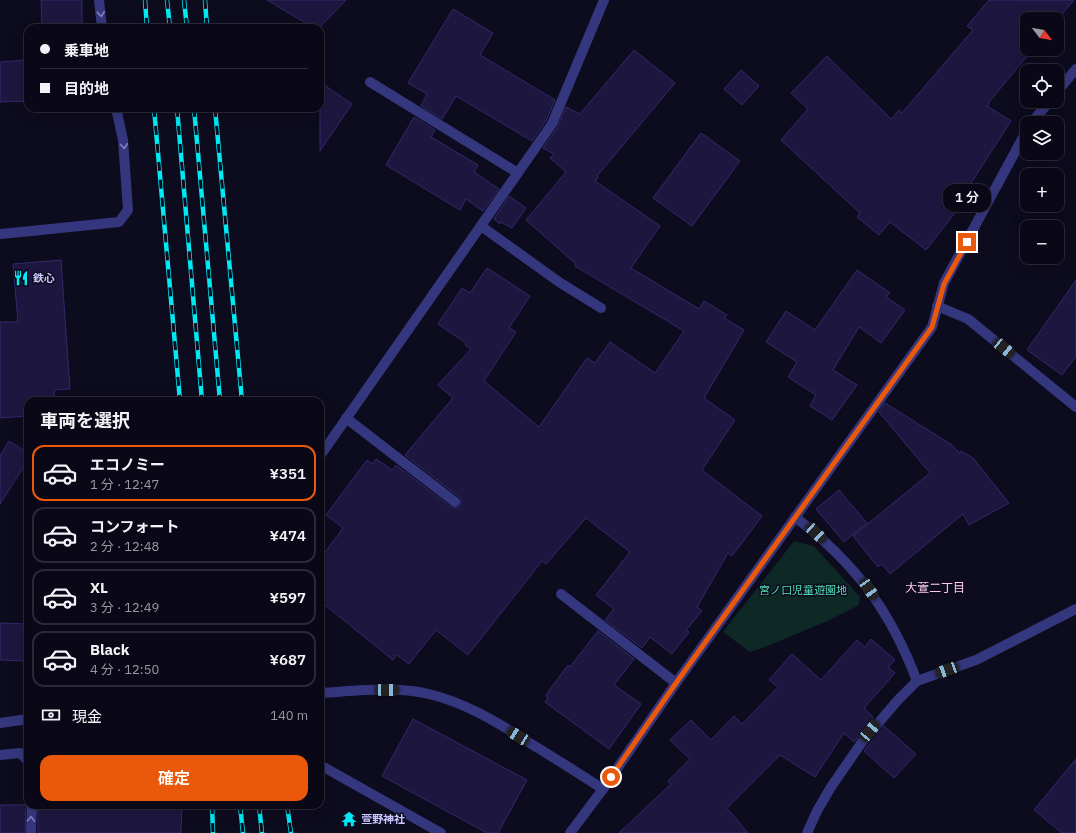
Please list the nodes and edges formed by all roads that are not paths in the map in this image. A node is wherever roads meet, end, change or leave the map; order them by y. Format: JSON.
{"nodes":[{"id":1,"x":99,"y":0,"type":"edge"},
{"id":2,"x":604,"y":0,"type":"edge"},
{"id":3,"x":102,"y":24,"type":"edge"},
{"id":4,"x":1076,"y":69,"type":"edge"},
{"id":5,"x":370,"y":82,"type":"dead end"},
{"id":6,"x":1064,"y":84,"type":"edge"},
{"id":7,"x":1044,"y":108,"type":"edge"},
{"id":8,"x":117,"y":112,"type":"edge"},
{"id":9,"x":1038,"y":116,"type":"edge"},
{"id":10,"x":1020,"y":143,"type":"edge"},
{"id":11,"x":518,"y":173,"type":"junction"},
{"id":12,"x":481,"y":226,"type":"junction"},
{"id":13,"x":0,"y":234,"type":"edge"},
{"id":14,"x":938,"y":306,"type":"junction"},
{"id":15,"x":601,"y":308,"type":"dead end"},
{"id":16,"x":1076,"y":407,"type":"edge"},
{"id":17,"x":346,"y":418,"type":"junction"},
{"id":18,"x":324,"y":450,"type":"edge"},
{"id":19,"x":454,"y":502,"type":"dead end"},
{"id":20,"x":795,"y":517,"type":"junction"},
{"id":21,"x":562,"y":594,"type":"dead end"},
{"id":22,"x":1076,"y":609,"type":"edge"},
{"id":23,"x":917,"y":681,"type":"junction"},
{"id":24,"x":676,"y":683,"type":"junction"},
{"id":25,"x":324,"y":693,"type":"edge"},
{"id":26,"x":24,"y":720,"type":"edge"},
{"id":27,"x":0,"y":723,"type":"edge"},
{"id":28,"x":0,"y":755,"type":"edge"},
{"id":29,"x":24,"y":756,"type":"edge"},
{"id":30,"x":324,"y":768,"type":"edge"},
{"id":31,"x":603,"y":788,"type":"junction"},
{"id":32,"x":32,"y":809,"type":"edge"},
{"id":33,"x":31,"y":833,"type":"edge"},
{"id":34,"x":440,"y":833,"type":"edge"},
{"id":35,"x":570,"y":833,"type":"edge"},
{"id":36,"x":807,"y":833,"type":"edge"}],
"edges":[{"from":1,"to":3,"type":"street","one_way":true},
{"from":2,"to":11,"type":"street"},
{"from":4,"to":6,"type":"street"},
{"from":5,"to":11,"type":"street"},
{"from":7,"to":9,"type":"street"},
{"from":8,"to":13,"type":"street","one_way":true},
{"from":10,"to":14,"type":"street"},
{"from":11,"to":12,"type":"street"},
{"from":12,"to":15,"type":"street"},
{"from":12,"to":17,"type":"street"},
{"from":14,"to":16,"type":"street"},
{"from":14,"to":20,"type":"street"},
{"from":17,"to":18,"type":"street"},
{"from":17,"to":19,"type":"street"},
{"from":20,"to":23,"type":"street"},
{"from":20,"to":24,"type":"street"},
{"from":21,"to":24,"type":"street"},
{"from":22,"to":23,"type":"street"},
{"from":23,"to":36,"type":"street"},
{"from":24,"to":31,"type":"street"},
{"from":25,"to":31,"type":"street"},
{"from":26,"to":27,"type":"street"},
{"from":28,"to":29,"type":"street"},
{"from":30,"to":34,"type":"street"},
{"from":31,"to":35,"type":"street"},
{"from":33,"to":32,"type":"street","one_way":true}]}
